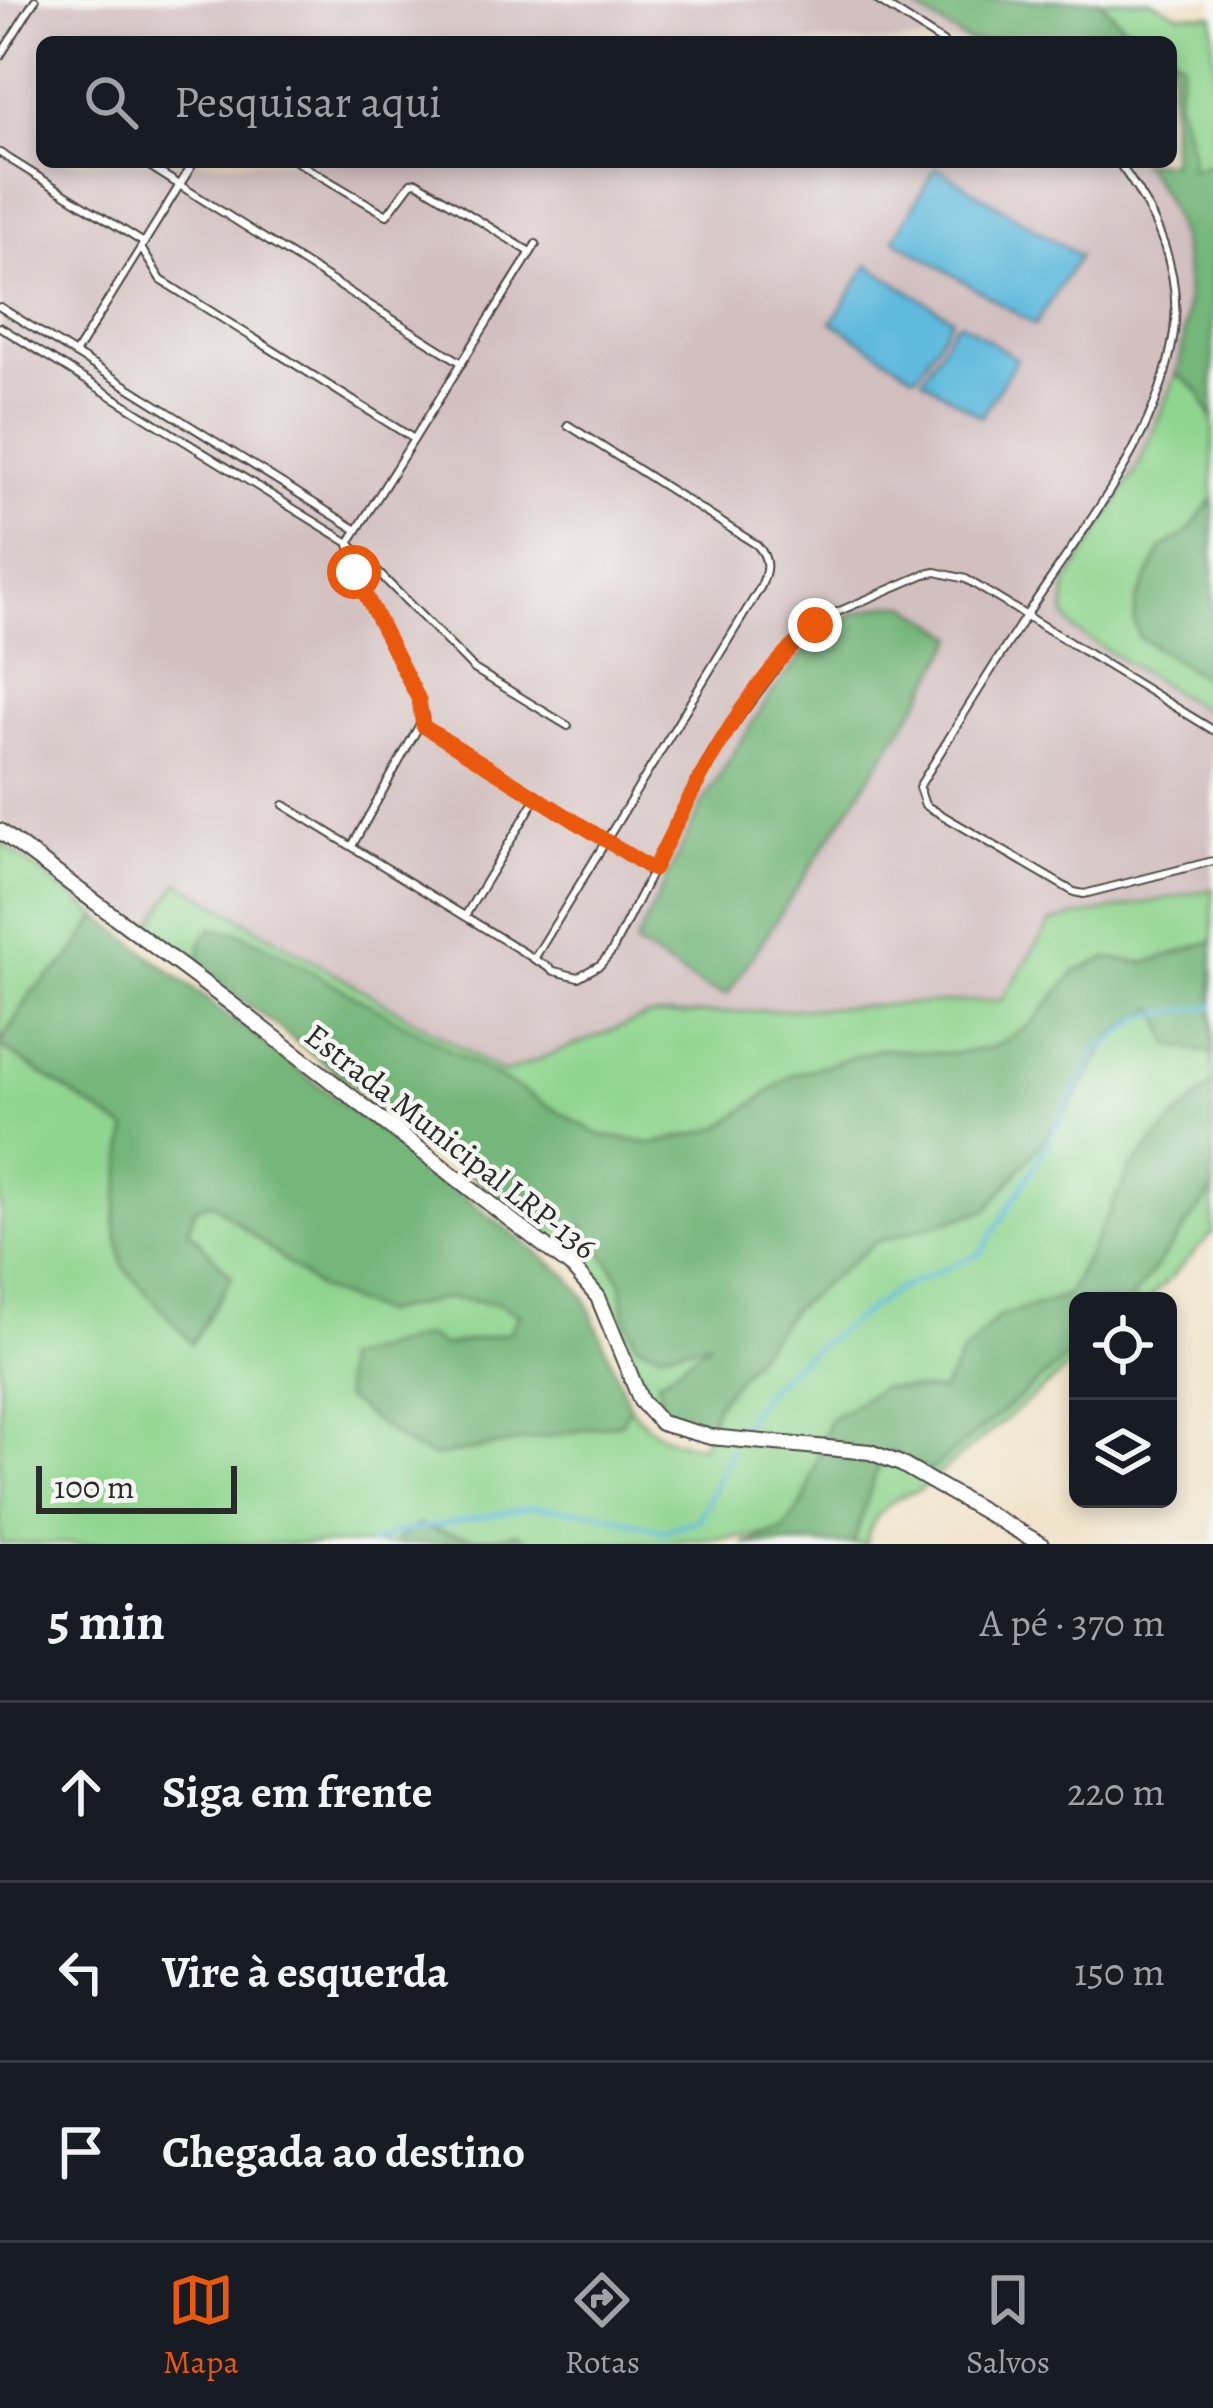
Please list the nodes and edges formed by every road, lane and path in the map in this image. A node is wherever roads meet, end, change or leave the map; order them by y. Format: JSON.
{"nodes":[{"id":1,"x":35,"y":0,"type":"edge"},
{"id":2,"x":877,"y":0,"type":"edge"},
{"id":3,"x":934,"y":36,"type":"edge"},
{"id":4,"x":0,"y":56,"type":"edge"},
{"id":5,"x":0,"y":153,"type":"edge"},
{"id":6,"x":153,"y":168,"type":"edge"},
{"id":7,"x":190,"y":168,"type":"edge"},
{"id":8,"x":307,"y":168,"type":"edge"},
{"id":9,"x":1122,"y":168,"type":"edge"},
{"id":10,"x":180,"y":185,"type":"junction"},
{"id":11,"x":536,"y":244,"type":"dead end"},
{"id":12,"x":142,"y":245,"type":"junction"},
{"id":13,"x":530,"y":253,"type":"junction"},
{"id":14,"x":0,"y":307,"type":"edge"},
{"id":15,"x":0,"y":327,"type":"edge"},
{"id":16,"x":75,"y":354,"type":"junction"},
{"id":17,"x":461,"y":363,"type":"junction"},
{"id":18,"x":568,"y":425,"type":"dead end"},
{"id":19,"x":414,"y":439,"type":"junction"},
{"id":20,"x":357,"y":530,"type":"junction"},
{"id":21,"x":349,"y":543,"type":"junction"},
{"id":22,"x":1025,"y":617,"type":"junction"},
{"id":23,"x":423,"y":726,"type":"junction"},
{"id":24,"x":568,"y":727,"type":"dead end"},
{"id":25,"x":1213,"y":730,"type":"edge"},
{"id":26,"x":537,"y":797,"type":"junction"},
{"id":27,"x":284,"y":805,"type":"dead end"},
{"id":28,"x":0,"y":831,"type":"edge"},
{"id":29,"x":606,"y":840,"type":"junction"},
{"id":30,"x":352,"y":846,"type":"junction"},
{"id":31,"x":1213,"y":861,"type":"edge"},
{"id":32,"x":653,"y":870,"type":"junction"},
{"id":33,"x":465,"y":916,"type":"junction"},
{"id":34,"x":534,"y":958,"type":"junction"},
{"id":35,"x":1041,"y":1544,"type":"edge"}],
"edges":[{"from":1,"to":4,"type":"lane"},
{"from":2,"to":3,"type":"lane"},
{"from":5,"to":12,"type":"lane"},
{"from":6,"to":10,"type":"lane"},
{"from":7,"to":10,"type":"lane"},
{"from":8,"to":13,"type":"lane"},
{"from":9,"to":22,"type":"lane"},
{"from":10,"to":12,"type":"lane"},
{"from":10,"to":17,"type":"lane"},
{"from":11,"to":13,"type":"lane"},
{"from":12,"to":16,"type":"lane"},
{"from":12,"to":19,"type":"lane"},
{"from":13,"to":17,"type":"lane"},
{"from":14,"to":16,"type":"lane"},
{"from":15,"to":21,"type":"lane"},
{"from":16,"to":20,"type":"lane"},
{"from":17,"to":19,"type":"lane"},
{"from":18,"to":29,"type":"lane"},
{"from":19,"to":20,"type":"lane"},
{"from":20,"to":21,"type":"lane"},
{"from":21,"to":23,"type":"lane"},
{"from":21,"to":24,"type":"lane"},
{"from":22,"to":25,"type":"lane"},
{"from":22,"to":31,"type":"lane"},
{"from":22,"to":32,"type":"lane"},
{"from":23,"to":26,"type":"lane"},
{"from":23,"to":30,"type":"lane"},
{"from":26,"to":29,"type":"lane"},
{"from":26,"to":33,"type":"lane"},
{"from":27,"to":30,"type":"lane"},
{"from":28,"to":35,"type":"street","name":"Estrada Municipal LRP-136"},
{"from":29,"to":32,"type":"lane"},
{"from":29,"to":34,"type":"lane"},
{"from":30,"to":33,"type":"lane"},
{"from":32,"to":34,"type":"lane"},
{"from":33,"to":34,"type":"lane"}]}
